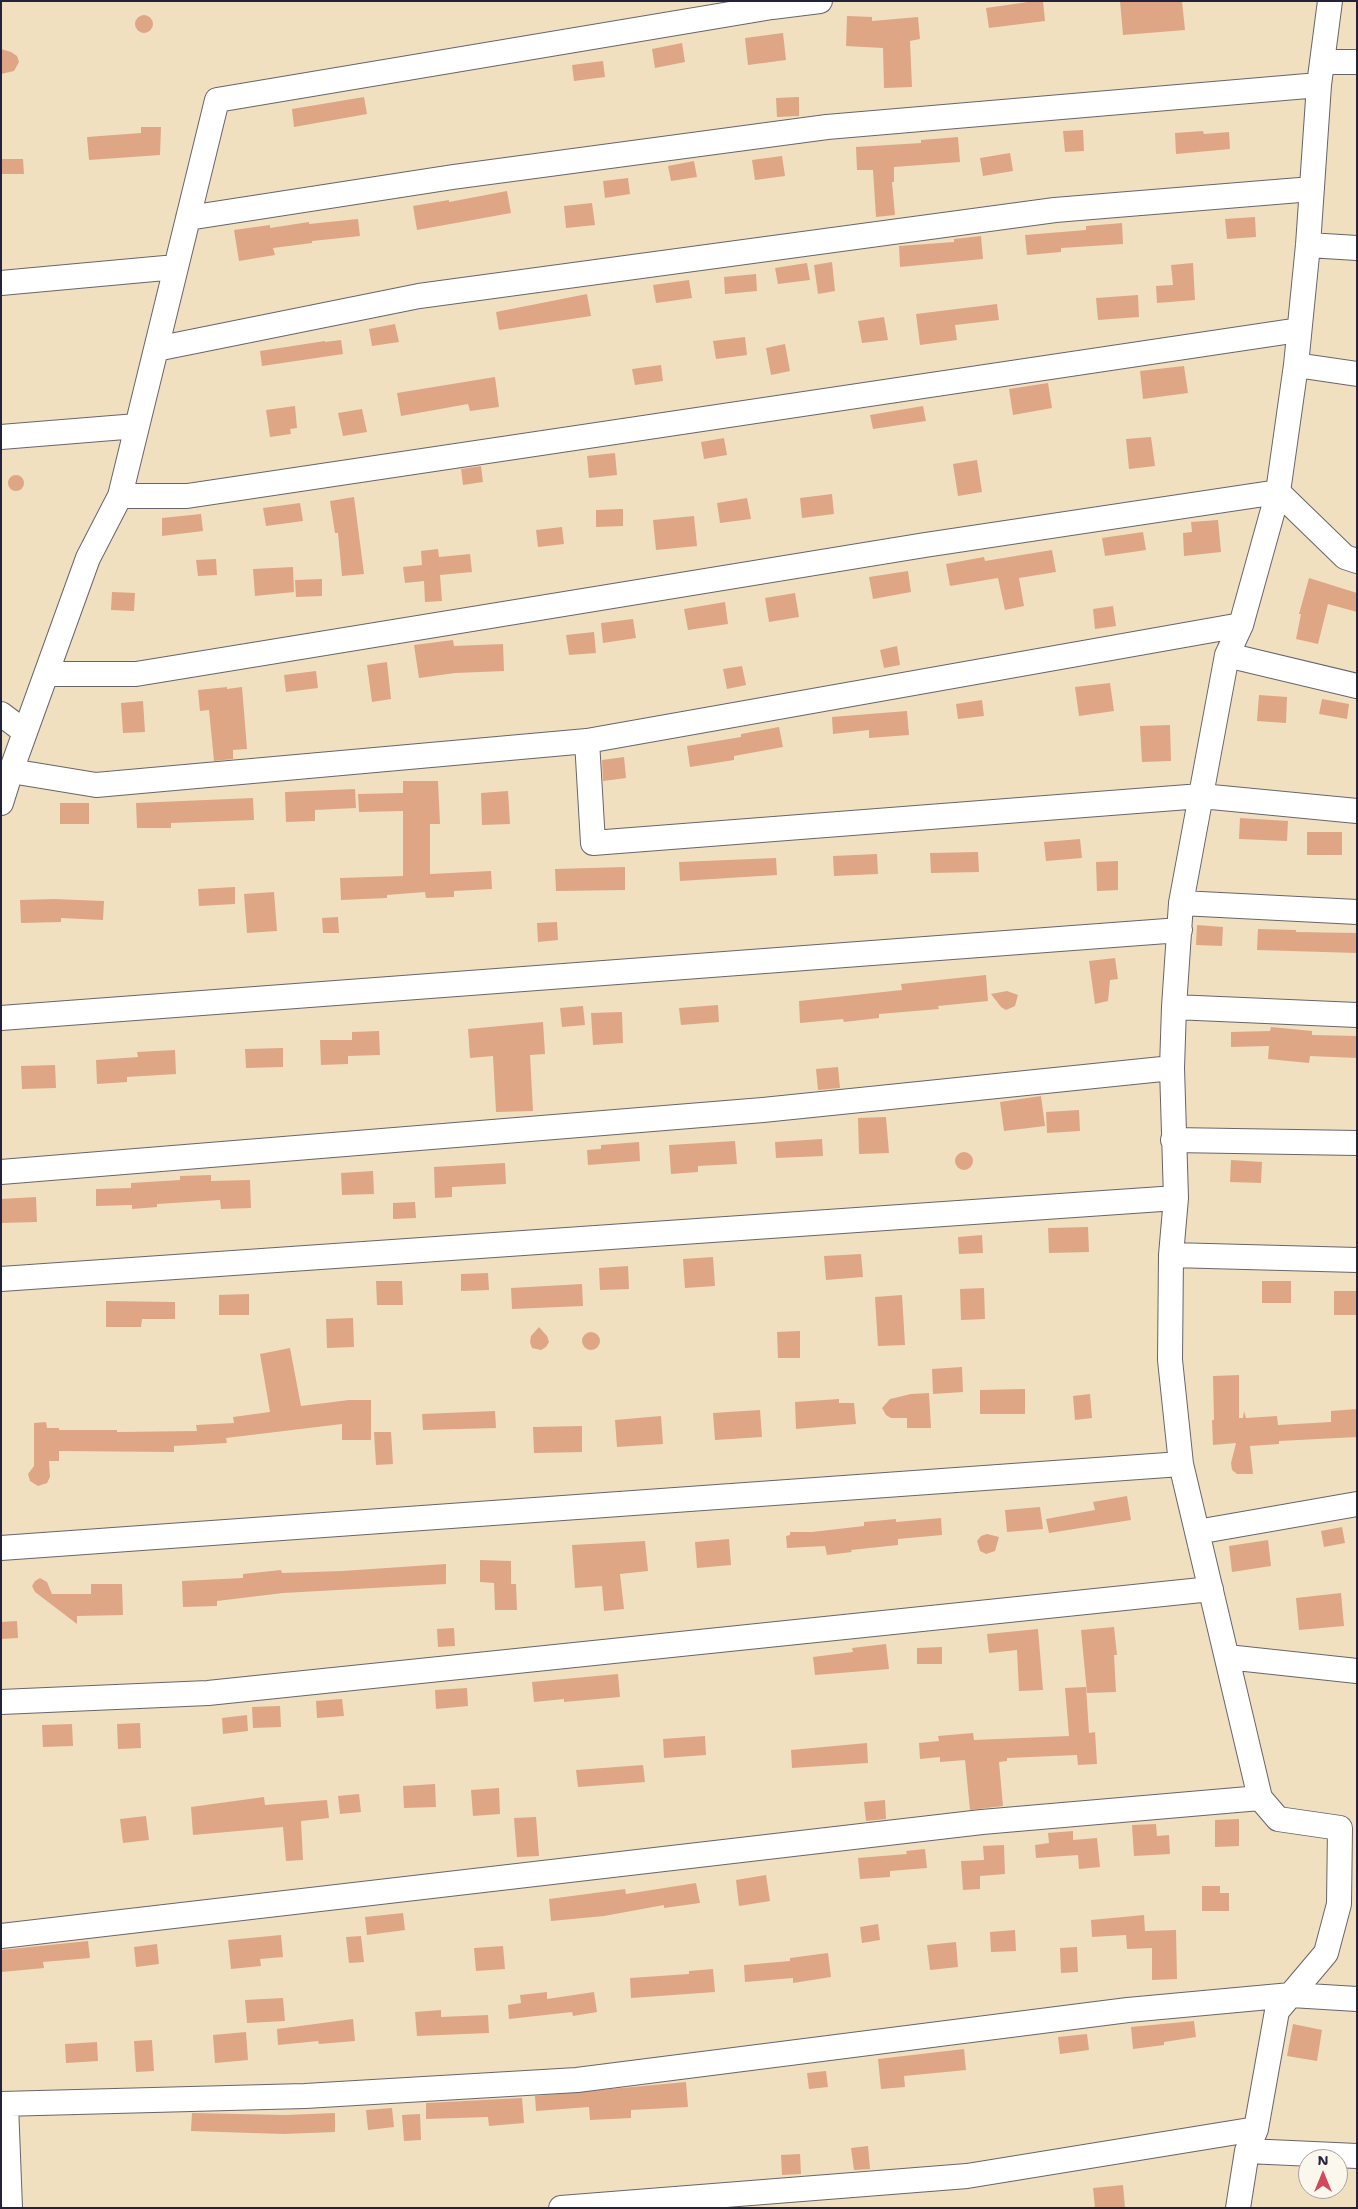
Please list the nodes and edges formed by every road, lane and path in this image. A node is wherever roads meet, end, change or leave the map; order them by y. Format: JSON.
{"nodes":[{"id":1,"x":820,"y":1,"type":"edge"},
{"id":2,"x":1330,"y":1,"type":"edge"},
{"id":3,"x":1357,"y":62,"type":"edge"},
{"id":4,"x":1320,"y":74,"type":"junction"},
{"id":5,"x":1312,"y":190,"type":"junction"},
{"id":6,"x":188,"y":218,"type":"junction"},
{"id":7,"x":1308,"y":245,"type":"junction"},
{"id":8,"x":1357,"y":248,"type":"edge"},
{"id":9,"x":176,"y":267,"type":"junction"},
{"id":10,"x":1,"y":284,"type":"edge"},
{"id":11,"x":1299,"y":330,"type":"junction"},
{"id":12,"x":156,"y":349,"type":"junction"},
{"id":13,"x":1296,"y":365,"type":"junction"},
{"id":14,"x":1357,"y":374,"type":"edge"},
{"id":15,"x":137,"y":426,"type":"junction"},
{"id":16,"x":1,"y":437,"type":"edge"},
{"id":17,"x":1278,"y":492,"type":"junction"},
{"id":18,"x":120,"y":496,"type":"junction"},
{"id":19,"x":1357,"y":561,"type":"edge"},
{"id":20,"x":1241,"y":625,"type":"junction"},
{"id":21,"x":1227,"y":654,"type":"junction"},
{"id":22,"x":47,"y":674,"type":"junction"},
{"id":23,"x":1357,"y":686,"type":"edge"},
{"id":24,"x":1,"y":714,"type":"edge"},
{"id":25,"x":25,"y":732,"type":"junction"},
{"id":26,"x":587,"y":742,"type":"junction"},
{"id":27,"x":11,"y":771,"type":"junction"},
{"id":28,"x":1201,"y":796,"type":"junction"},
{"id":29,"x":1,"y":803,"type":"edge"},
{"id":30,"x":1357,"y":811,"type":"edge"},
{"id":31,"x":1181,"y":903,"type":"junction"},
{"id":32,"x":1357,"y":912,"type":"edge"},
{"id":33,"x":1180,"y":930,"type":"junction"},
{"id":34,"x":1174,"y":1007,"type":"junction"},
{"id":35,"x":1357,"y":1015,"type":"edge"},
{"id":36,"x":1,"y":1018,"type":"edge"},
{"id":37,"x":1172,"y":1068,"type":"junction"},
{"id":38,"x":1173,"y":1140,"type":"junction"},
{"id":39,"x":1357,"y":1143,"type":"edge"},
{"id":40,"x":1,"y":1172,"type":"edge"},
{"id":41,"x":1176,"y":1198,"type":"junction"},
{"id":42,"x":1171,"y":1255,"type":"junction"},
{"id":43,"x":1357,"y":1260,"type":"edge"},
{"id":44,"x":1,"y":1279,"type":"edge"},
{"id":45,"x":1181,"y":1464,"type":"junction"},
{"id":46,"x":1357,"y":1504,"type":"edge"},
{"id":47,"x":1197,"y":1532,"type":"junction"},
{"id":48,"x":1,"y":1548,"type":"edge"},
{"id":49,"x":1211,"y":1589,"type":"junction"},
{"id":50,"x":1227,"y":1657,"type":"junction"},
{"id":51,"x":1357,"y":1671,"type":"edge"},
{"id":52,"x":1,"y":1702,"type":"edge"},
{"id":53,"x":1260,"y":1798,"type":"junction"},
{"id":54,"x":1348,"y":1828,"type":"edge"},
{"id":55,"x":1,"y":1936,"type":"edge"},
{"id":56,"x":1290,"y":1996,"type":"junction"},
{"id":57,"x":1357,"y":1999,"type":"edge"},
{"id":58,"x":3,"y":2104,"type":"edge"},
{"id":59,"x":1252,"y":2140,"type":"junction"},
{"id":60,"x":1357,"y":2156,"type":"edge"},
{"id":61,"x":10,"y":2208,"type":"edge"},
{"id":62,"x":561,"y":2208,"type":"edge"},
{"id":63,"x":1238,"y":2208,"type":"edge"}],
"edges":[{"from":1,"to":6,"type":"street"},
{"from":2,"to":4,"type":"street"},
{"from":3,"to":4,"type":"street"},
{"from":4,"to":5,"type":"street"},
{"from":4,"to":6,"type":"street"},
{"from":5,"to":7,"type":"street"},
{"from":5,"to":12,"type":"street"},
{"from":6,"to":9,"type":"street"},
{"from":7,"to":8,"type":"street"},
{"from":7,"to":11,"type":"street"},
{"from":9,"to":10,"type":"street"},
{"from":9,"to":12,"type":"street"},
{"from":11,"to":13,"type":"street"},
{"from":11,"to":18,"type":"street"},
{"from":12,"to":15,"type":"street"},
{"from":13,"to":14,"type":"street"},
{"from":13,"to":17,"type":"street"},
{"from":15,"to":16,"type":"street"},
{"from":15,"to":18,"type":"street"},
{"from":17,"to":19,"type":"street"},
{"from":17,"to":20,"type":"street"},
{"from":17,"to":22,"type":"street"},
{"from":18,"to":22,"type":"street"},
{"from":20,"to":21,"type":"street"},
{"from":20,"to":26,"type":"street"},
{"from":21,"to":23,"type":"street"},
{"from":21,"to":28,"type":"street"},
{"from":22,"to":25,"type":"street"},
{"from":24,"to":25,"type":"street"},
{"from":25,"to":27,"type":"street"},
{"from":26,"to":27,"type":"street"},
{"from":26,"to":28,"type":"street"},
{"from":27,"to":29,"type":"street"},
{"from":28,"to":30,"type":"street"},
{"from":28,"to":31,"type":"street"},
{"from":31,"to":32,"type":"street"},
{"from":31,"to":33,"type":"street"},
{"from":33,"to":34,"type":"street"},
{"from":33,"to":36,"type":"street"},
{"from":34,"to":35,"type":"street"},
{"from":34,"to":37,"type":"street"},
{"from":37,"to":38,"type":"street"},
{"from":37,"to":40,"type":"street"},
{"from":38,"to":39,"type":"street"},
{"from":38,"to":41,"type":"street"},
{"from":41,"to":42,"type":"street"},
{"from":41,"to":44,"type":"street"},
{"from":42,"to":43,"type":"street"},
{"from":42,"to":45,"type":"street"},
{"from":45,"to":47,"type":"street"},
{"from":45,"to":48,"type":"street"},
{"from":46,"to":47,"type":"street"},
{"from":47,"to":49,"type":"street"},
{"from":49,"to":50,"type":"street"},
{"from":49,"to":52,"type":"street"},
{"from":50,"to":51,"type":"street"},
{"from":50,"to":53,"type":"street"},
{"from":53,"to":54,"type":"street"},
{"from":53,"to":55,"type":"street"},
{"from":54,"to":56,"type":"street"},
{"from":56,"to":57,"type":"street"},
{"from":56,"to":58,"type":"street"},
{"from":56,"to":59,"type":"street"},
{"from":58,"to":61,"type":"street"},
{"from":59,"to":60,"type":"street"},
{"from":59,"to":62,"type":"street"},
{"from":59,"to":63,"type":"street"}]}
